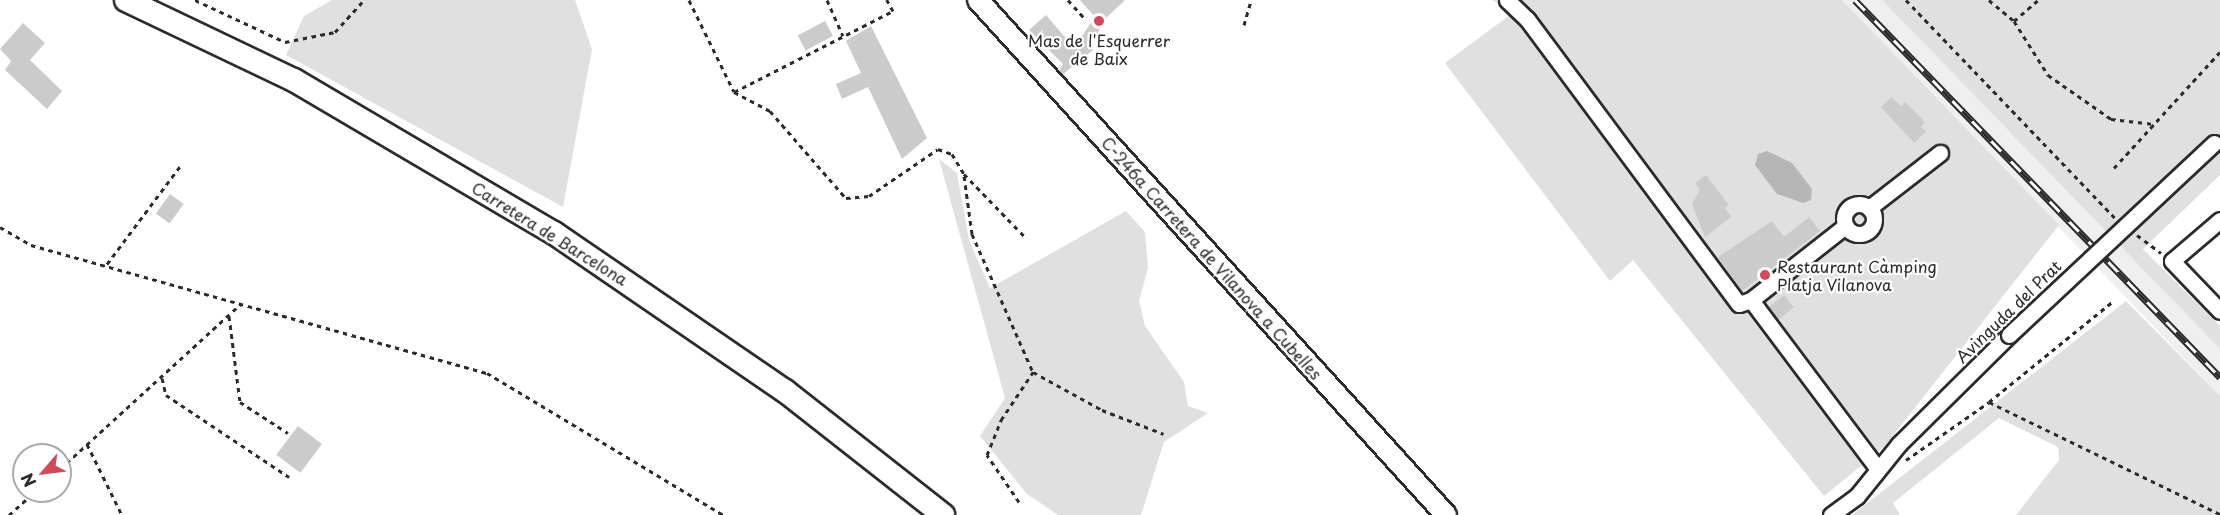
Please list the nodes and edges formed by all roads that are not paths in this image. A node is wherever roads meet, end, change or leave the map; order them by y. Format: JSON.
{"nodes":[{"id":1,"x":126,"y":0,"type":"edge"},
{"id":2,"x":978,"y":0,"type":"edge"},
{"id":3,"x":1507,"y":0,"type":"edge"},
{"id":4,"x":2217,"y":142,"type":"edge"},
{"id":5,"x":1940,"y":153,"type":"dead end"},
{"id":6,"x":1869,"y":208,"type":"junction"},
{"id":7,"x":2220,"y":220,"type":"edge"},
{"id":8,"x":1845,"y":226,"type":"junction"},
{"id":9,"x":1751,"y":300,"type":"junction"},
{"id":10,"x":2220,"y":311,"type":"edge"},
{"id":11,"x":1878,"y":469,"type":"junction"},
{"id":12,"x":943,"y":515,"type":"edge"},
{"id":13,"x":1446,"y":515,"type":"edge"},
{"id":14,"x":1831,"y":515,"type":"edge"}],
"edges":[{"from":1,"to":12,"type":"highway","name":"Carretera de Barcelona"},
{"from":2,"to":13,"type":"main road","name":"C-246a Carretera de Vilanova a Cubelles"},
{"from":3,"to":9,"type":"street"},
{"from":4,"to":11,"type":"street","name":"Avinguda del Prat","bridge":true},
{"from":5,"to":6,"type":"street"},
{"from":6,"to":8,"type":"street"},
{"from":6,"to":8,"type":"street"},
{"from":7,"to":10,"type":"street"},
{"from":8,"to":9,"type":"street"},
{"from":9,"to":11,"type":"street"},
{"from":11,"to":14,"type":"street","name":"Avinguda del Prat"}]}
